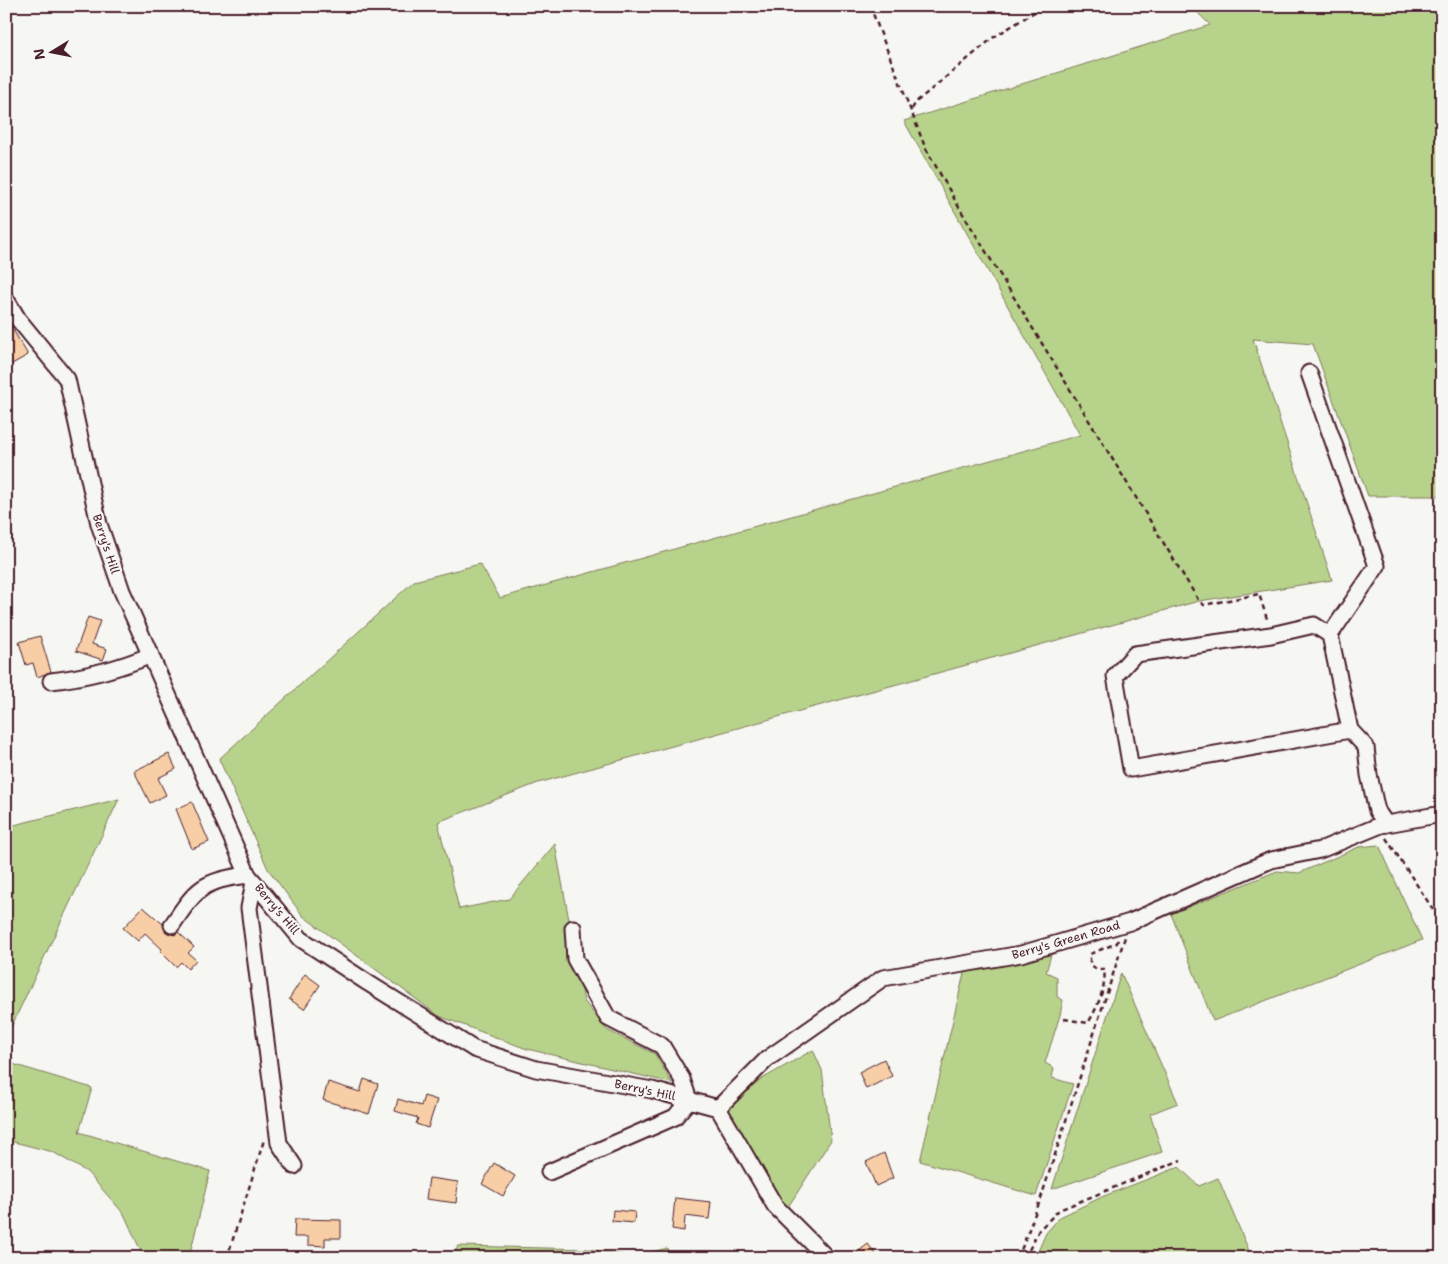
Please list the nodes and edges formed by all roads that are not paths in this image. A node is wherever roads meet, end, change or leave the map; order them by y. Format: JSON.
{"nodes":[{"id":1,"x":6,"y":299,"type":"edge"},
{"id":2,"x":1309,"y":373,"type":"dead end"},
{"id":3,"x":1330,"y":635,"type":"junction"},
{"id":4,"x":151,"y":655,"type":"junction"},
{"id":5,"x":51,"y":681,"type":"dead end"},
{"id":6,"x":1350,"y":730,"type":"junction"},
{"id":7,"x":1442,"y":814,"type":"edge"},
{"id":8,"x":1383,"y":824,"type":"junction"},
{"id":9,"x":251,"y":878,"type":"junction"},
{"id":10,"x":172,"y":926,"type":"dead end"},
{"id":11,"x":573,"y":928,"type":"dead end"},
{"id":12,"x":689,"y":1100,"type":"junction"},
{"id":13,"x":718,"y":1108,"type":"junction"},
{"id":14,"x":294,"y":1166,"type":"dead end"},
{"id":15,"x":549,"y":1172,"type":"dead end"},
{"id":16,"x":827,"y":1258,"type":"edge"}],
"edges":[{"from":1,"to":4,"type":"street","name":"Berry's Hill"},
{"from":2,"to":3,"type":"street"},
{"from":3,"to":6,"type":"street"},
{"from":3,"to":6,"type":"street"},
{"from":4,"to":5,"type":"street"},
{"from":4,"to":9,"type":"street","name":"Berry's Hill"},
{"from":6,"to":8,"type":"street"},
{"from":7,"to":8,"type":"street","name":"Berry's Green Road"},
{"from":8,"to":13,"type":"street","name":"Berry's Green Road"},
{"from":9,"to":10,"type":"street"},
{"from":9,"to":12,"type":"street","name":"Berry's Hill"},
{"from":9,"to":14,"type":"street"},
{"from":11,"to":12,"type":"street"},
{"from":12,"to":13,"type":"street","name":"Berry's Hill"},
{"from":12,"to":15,"type":"street"},
{"from":13,"to":16,"type":"street"}]}
